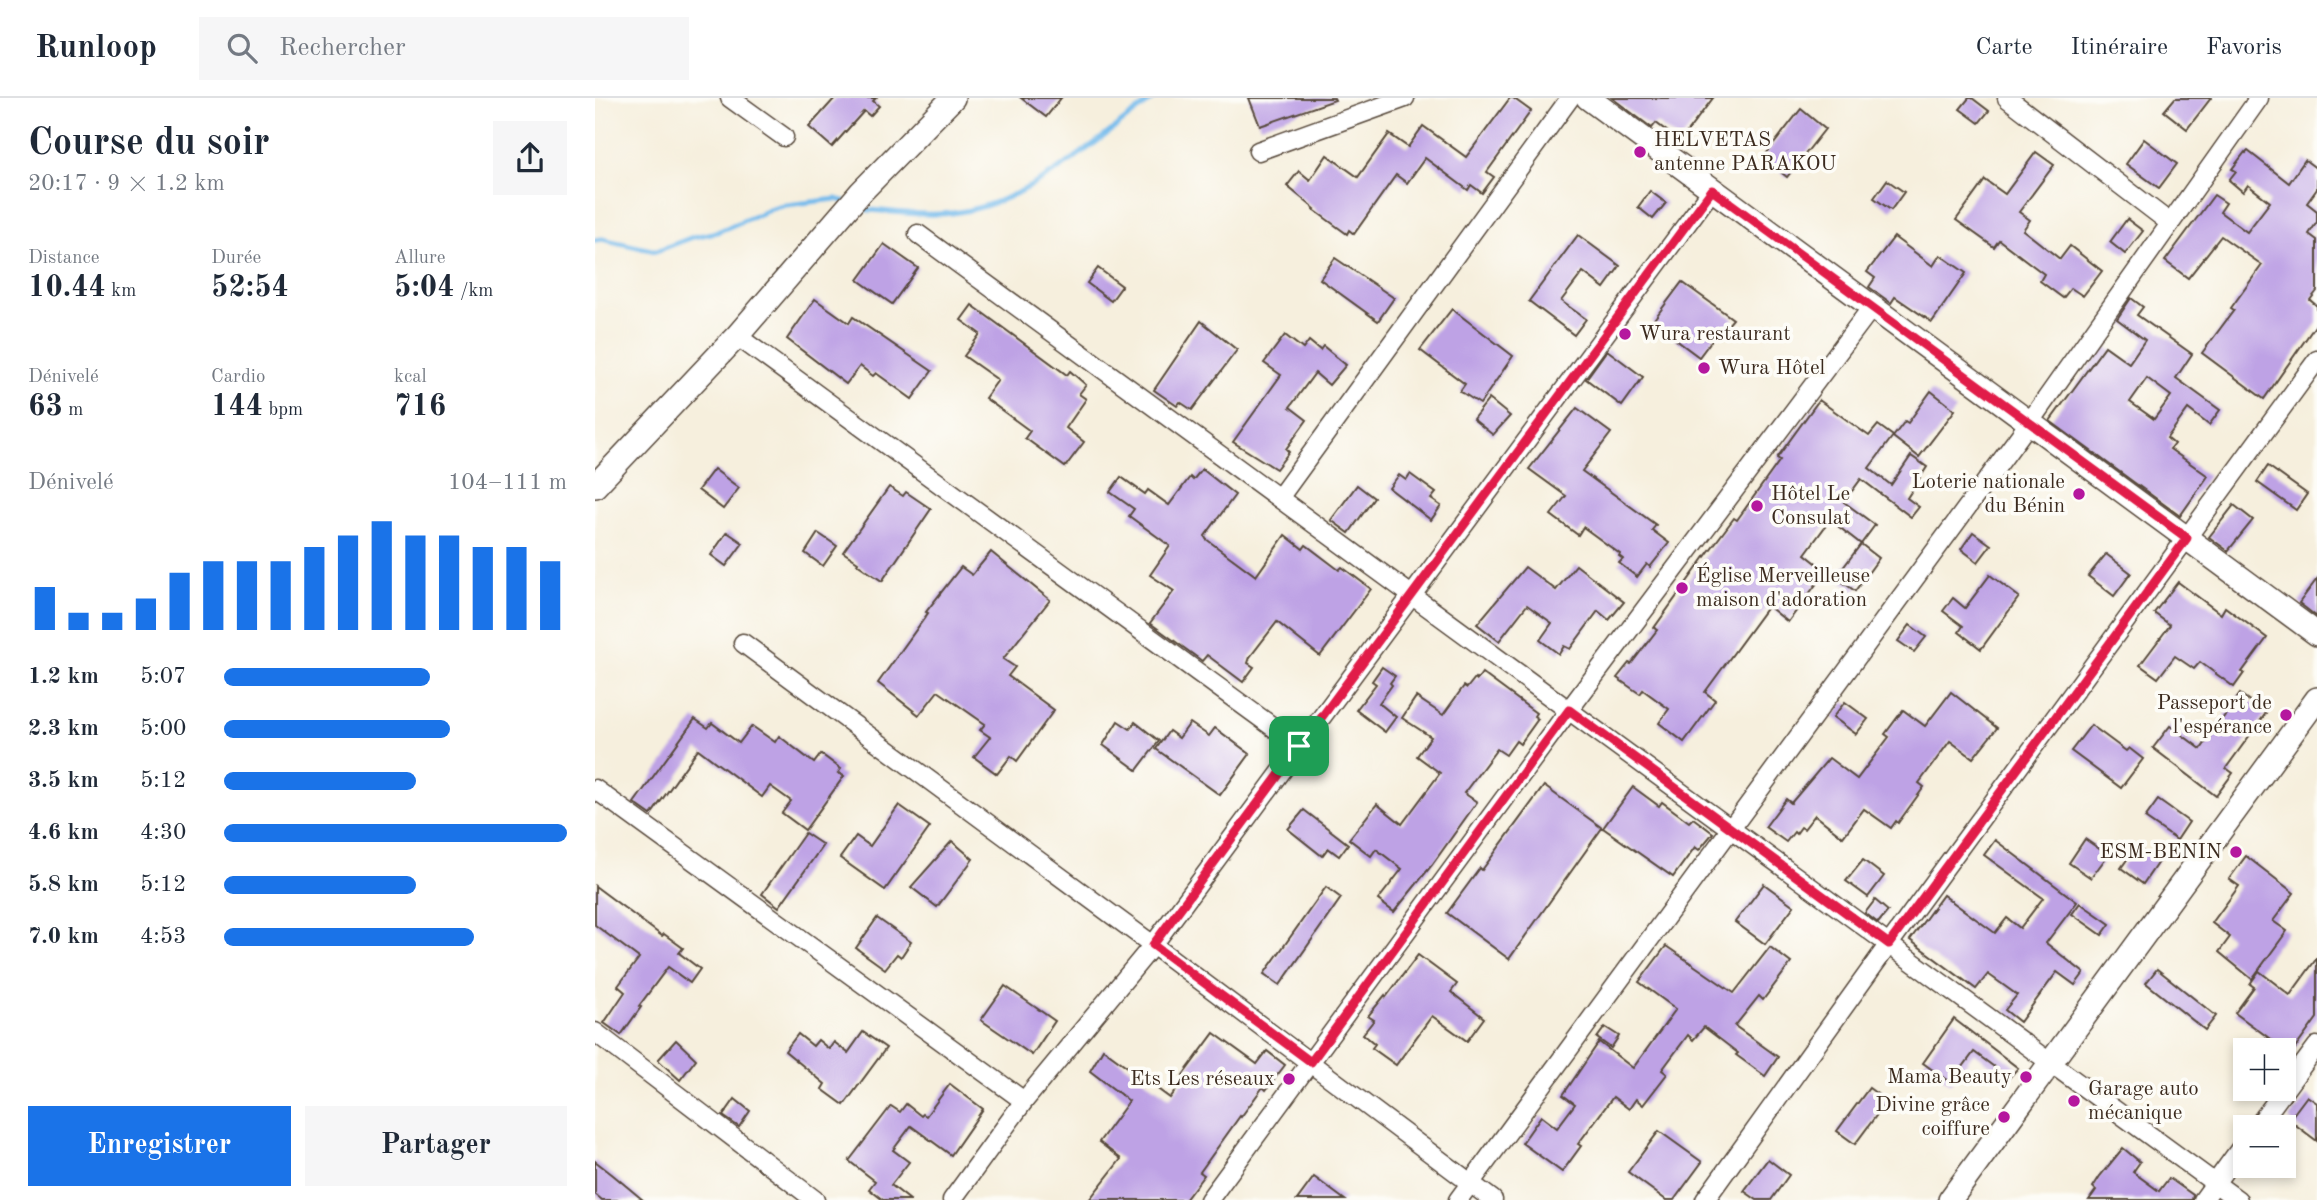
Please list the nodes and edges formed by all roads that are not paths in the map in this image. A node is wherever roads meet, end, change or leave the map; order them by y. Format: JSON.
{"nodes":[{"id":1,"x":953,"y":98,"type":"edge"},
{"id":2,"x":1405,"y":98,"type":"edge"},
{"id":3,"x":1570,"y":98,"type":"edge"},
{"id":4,"x":1588,"y":98,"type":"edge"},
{"id":5,"x":2007,"y":98,"type":"edge"},
{"id":6,"x":2259,"y":98,"type":"edge"},
{"id":7,"x":734,"y":99,"type":"edge"},
{"id":8,"x":784,"y":137,"type":"dead end"},
{"id":9,"x":1258,"y":151,"type":"dead end"},
{"id":10,"x":1712,"y":190,"type":"junction"},
{"id":11,"x":2170,"y":223,"type":"junction"},
{"id":12,"x":918,"y":234,"type":"dead end"},
{"id":13,"x":1872,"y":307,"type":"junction"},
{"id":14,"x":737,"y":336,"type":"junction"},
{"id":15,"x":2317,"y":360,"type":"edge"},
{"id":16,"x":2029,"y":423,"type":"junction"},
{"id":17,"x":595,"y":486,"type":"edge"},
{"id":18,"x":1279,"y":498,"type":"junction"},
{"id":19,"x":2187,"y":538,"type":"junction"},
{"id":20,"x":1412,"y":595,"type":"junction"},
{"id":21,"x":2317,"y":634,"type":"edge"},
{"id":22,"x":743,"y":643,"type":"dead end"},
{"id":23,"x":2317,"y":699,"type":"edge"},
{"id":24,"x":1569,"y":710,"type":"junction"},
{"id":25,"x":1299,"y":746,"type":"junction"},
{"id":26,"x":595,"y":789,"type":"edge"},
{"id":27,"x":1730,"y":828,"type":"junction"},
{"id":28,"x":1889,"y":944,"type":"junction"},
{"id":29,"x":1153,"y":945,"type":"junction"},
{"id":30,"x":595,"y":1032,"type":"edge"},
{"id":31,"x":2317,"y":1046,"type":"edge"},
{"id":32,"x":1311,"y":1062,"type":"junction"},
{"id":33,"x":2051,"y":1063,"type":"junction"},
{"id":34,"x":1024,"y":1101,"type":"junction"},
{"id":35,"x":2266,"y":1115,"type":"edge"},
{"id":36,"x":2233,"y":1158,"type":"edge"},
{"id":37,"x":1471,"y":1183,"type":"junction"},
{"id":38,"x":2215,"y":1183,"type":"junction"},
{"id":39,"x":815,"y":1200,"type":"edge"},
{"id":40,"x":952,"y":1200,"type":"edge"},
{"id":41,"x":1209,"y":1200,"type":"edge"},
{"id":42,"x":1458,"y":1200,"type":"edge"},
{"id":43,"x":1493,"y":1200,"type":"edge"},
{"id":44,"x":1705,"y":1200,"type":"edge"},
{"id":45,"x":1950,"y":1200,"type":"edge"},
{"id":46,"x":2203,"y":1200,"type":"edge"},
{"id":47,"x":2238,"y":1200,"type":"edge"}],
"edges":[{"from":1,"to":14,"type":"street"},
{"from":2,"to":9,"type":"street"},
{"from":3,"to":18,"type":"street"},
{"from":4,"to":10,"type":"street"},
{"from":5,"to":11,"type":"street"},
{"from":6,"to":11,"type":"street"},
{"from":7,"to":8,"type":"street"},
{"from":10,"to":13,"type":"street"},
{"from":10,"to":20,"type":"street"},
{"from":11,"to":16,"type":"street"},
{"from":12,"to":18,"type":"street"},
{"from":13,"to":16,"type":"street"},
{"from":13,"to":24,"type":"street"},
{"from":14,"to":17,"type":"street"},
{"from":14,"to":25,"type":"street"},
{"from":15,"to":19,"type":"street"},
{"from":16,"to":19,"type":"street"},
{"from":16,"to":27,"type":"street"},
{"from":18,"to":20,"type":"street"},
{"from":19,"to":21,"type":"street"},
{"from":19,"to":28,"type":"street"},
{"from":20,"to":24,"type":"street"},
{"from":20,"to":25,"type":"street"},
{"from":22,"to":29,"type":"street"},
{"from":23,"to":33,"type":"street"},
{"from":24,"to":27,"type":"street"},
{"from":24,"to":32,"type":"street"},
{"from":25,"to":29,"type":"street"},
{"from":26,"to":34,"type":"street"},
{"from":27,"to":28,"type":"street"},
{"from":27,"to":37,"type":"street"},
{"from":28,"to":33,"type":"street"},
{"from":28,"to":44,"type":"street"},
{"from":29,"to":32,"type":"street"},
{"from":29,"to":34,"type":"street"},
{"from":30,"to":39,"type":"street"},
{"from":31,"to":35,"type":"street"},
{"from":32,"to":37,"type":"street"},
{"from":32,"to":41,"type":"street"},
{"from":33,"to":38,"type":"street"},
{"from":33,"to":45,"type":"street"},
{"from":34,"to":40,"type":"street"},
{"from":36,"to":38,"type":"street"},
{"from":37,"to":42,"type":"street"},
{"from":37,"to":43,"type":"street"},
{"from":38,"to":46,"type":"street"},
{"from":38,"to":47,"type":"street"}]}
